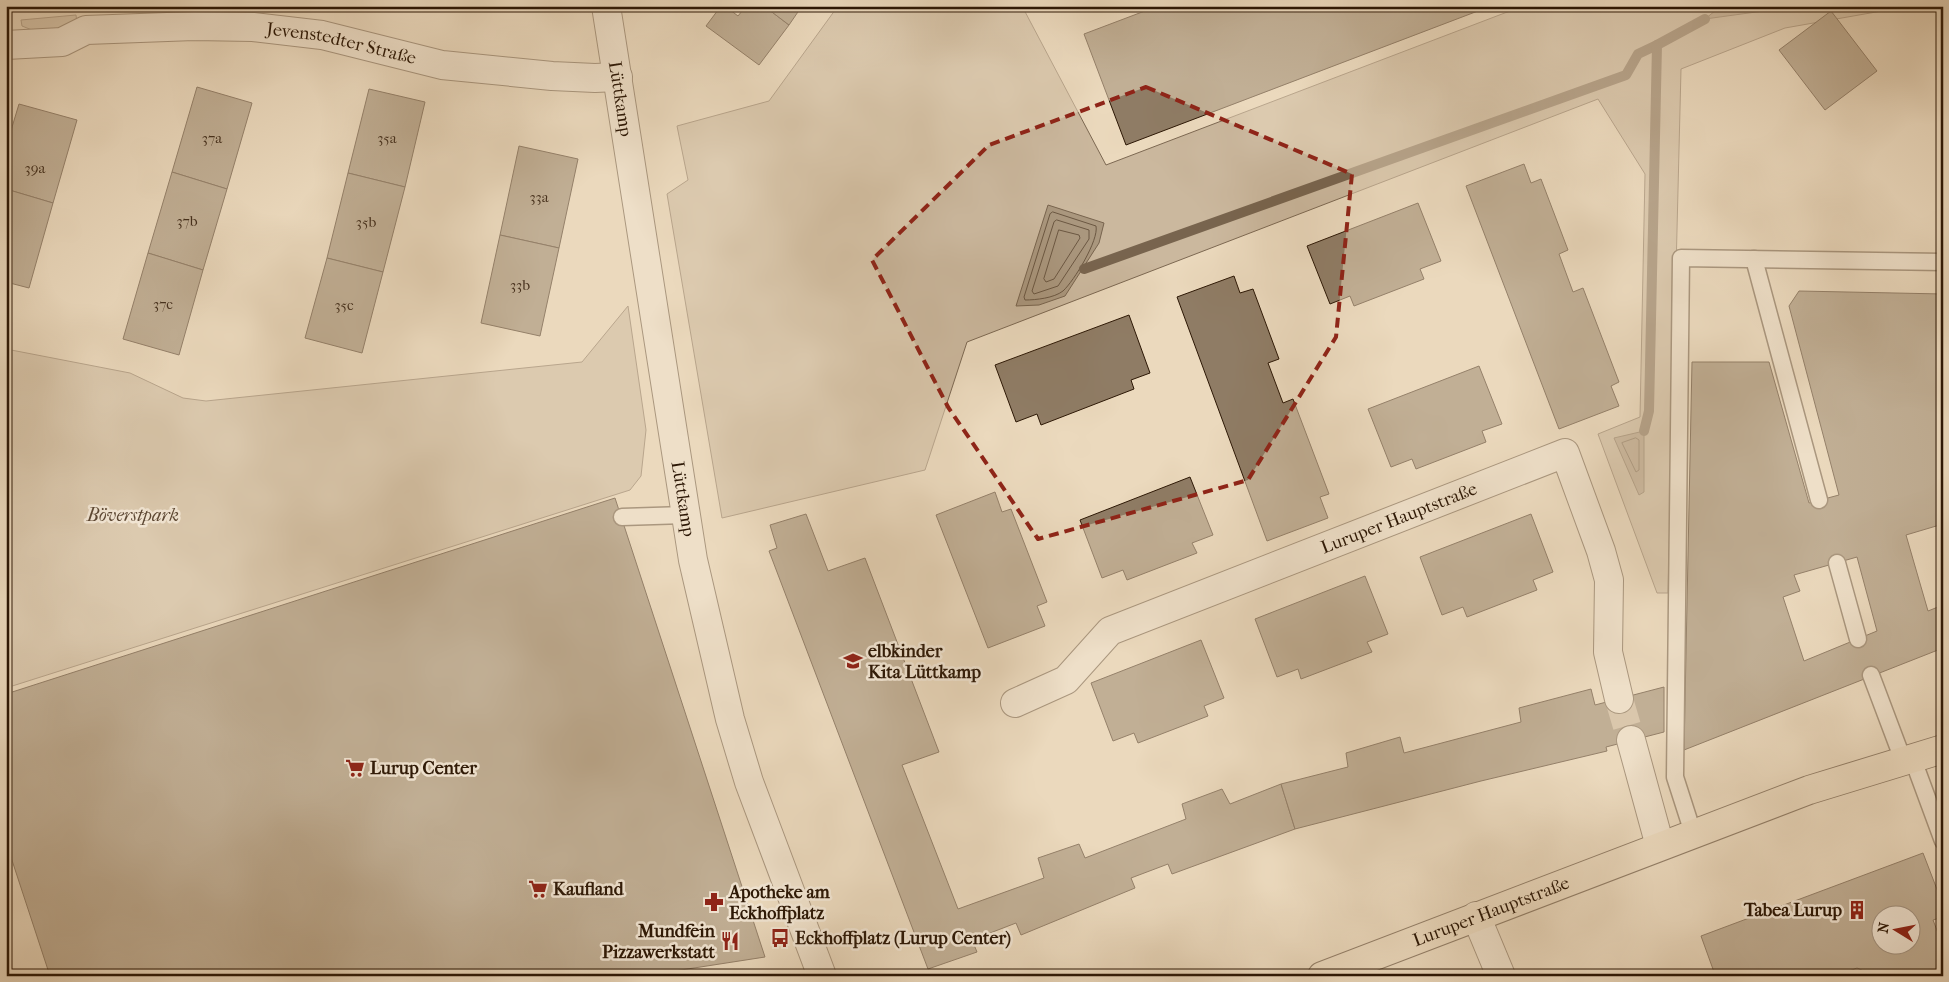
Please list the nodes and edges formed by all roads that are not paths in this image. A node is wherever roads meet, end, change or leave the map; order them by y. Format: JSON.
{"nodes":[{"id":1,"x":606,"y":6,"type":"edge"},
{"id":2,"x":6,"y":45,"type":"edge"},
{"id":3,"x":618,"y":77,"type":"junction"},
{"id":4,"x":1754,"y":259,"type":"junction"},
{"id":5,"x":1943,"y":262,"type":"edge"},
{"id":6,"x":1819,"y":500,"type":"dead end"},
{"id":7,"x":685,"y":515,"type":"junction"},
{"id":8,"x":622,"y":517,"type":"dead end"},
{"id":9,"x":1837,"y":563,"type":"dead end"},
{"id":10,"x":1858,"y":639,"type":"dead end"},
{"id":11,"x":1871,"y":675,"type":"dead end"},
{"id":12,"x":1619,"y":699,"type":"tunnel mouth"},
{"id":13,"x":1015,"y":703,"type":"dead end"},
{"id":14,"x":1631,"y":740,"type":"tunnel mouth"},
{"id":15,"x":1943,"y":749,"type":"edge"},
{"id":16,"x":1908,"y":758,"type":"junction"},
{"id":17,"x":1693,"y":833,"type":"junction"},
{"id":18,"x":1943,"y":841,"type":"edge"},
{"id":19,"x":1660,"y":846,"type":"junction"},
{"id":20,"x":1476,"y":916,"type":"junction"},
{"id":21,"x":822,"y":976,"type":"edge"},
{"id":22,"x":1322,"y":976,"type":"edge"},
{"id":23,"x":1502,"y":976,"type":"edge"}],
"edges":[{"from":1,"to":3,"type":"street","name":"Lüttkamp"},
{"from":2,"to":3,"type":"street","name":"Jevenstedter Straße"},
{"from":3,"to":7,"type":"street","name":"Lüttkamp"},
{"from":4,"to":5,"type":"lane"},
{"from":4,"to":6,"type":"lane"},
{"from":4,"to":17,"type":"lane"},
{"from":7,"to":8,"type":"lane"},
{"from":7,"to":21,"type":"street","name":"Lüttkamp"},
{"from":9,"to":10,"type":"lane"},
{"from":11,"to":16,"type":"lane"},
{"from":12,"to":13,"type":"street","name":"Luruper Hauptstraße"},
{"from":14,"to":19,"type":"street"},
{"from":15,"to":16,"type":"main road","name":"Luruper Hauptstraße"},
{"from":16,"to":17,"type":"main road","name":"Luruper Hauptstraße"},
{"from":16,"to":18,"type":"lane"},
{"from":17,"to":19,"type":"main road","name":"Luruper Hauptstraße"},
{"from":19,"to":20,"type":"main road","name":"Luruper Hauptstraße"},
{"from":20,"to":22,"type":"main road","name":"Luruper Hauptstraße"},
{"from":20,"to":23,"type":"street"}]}
